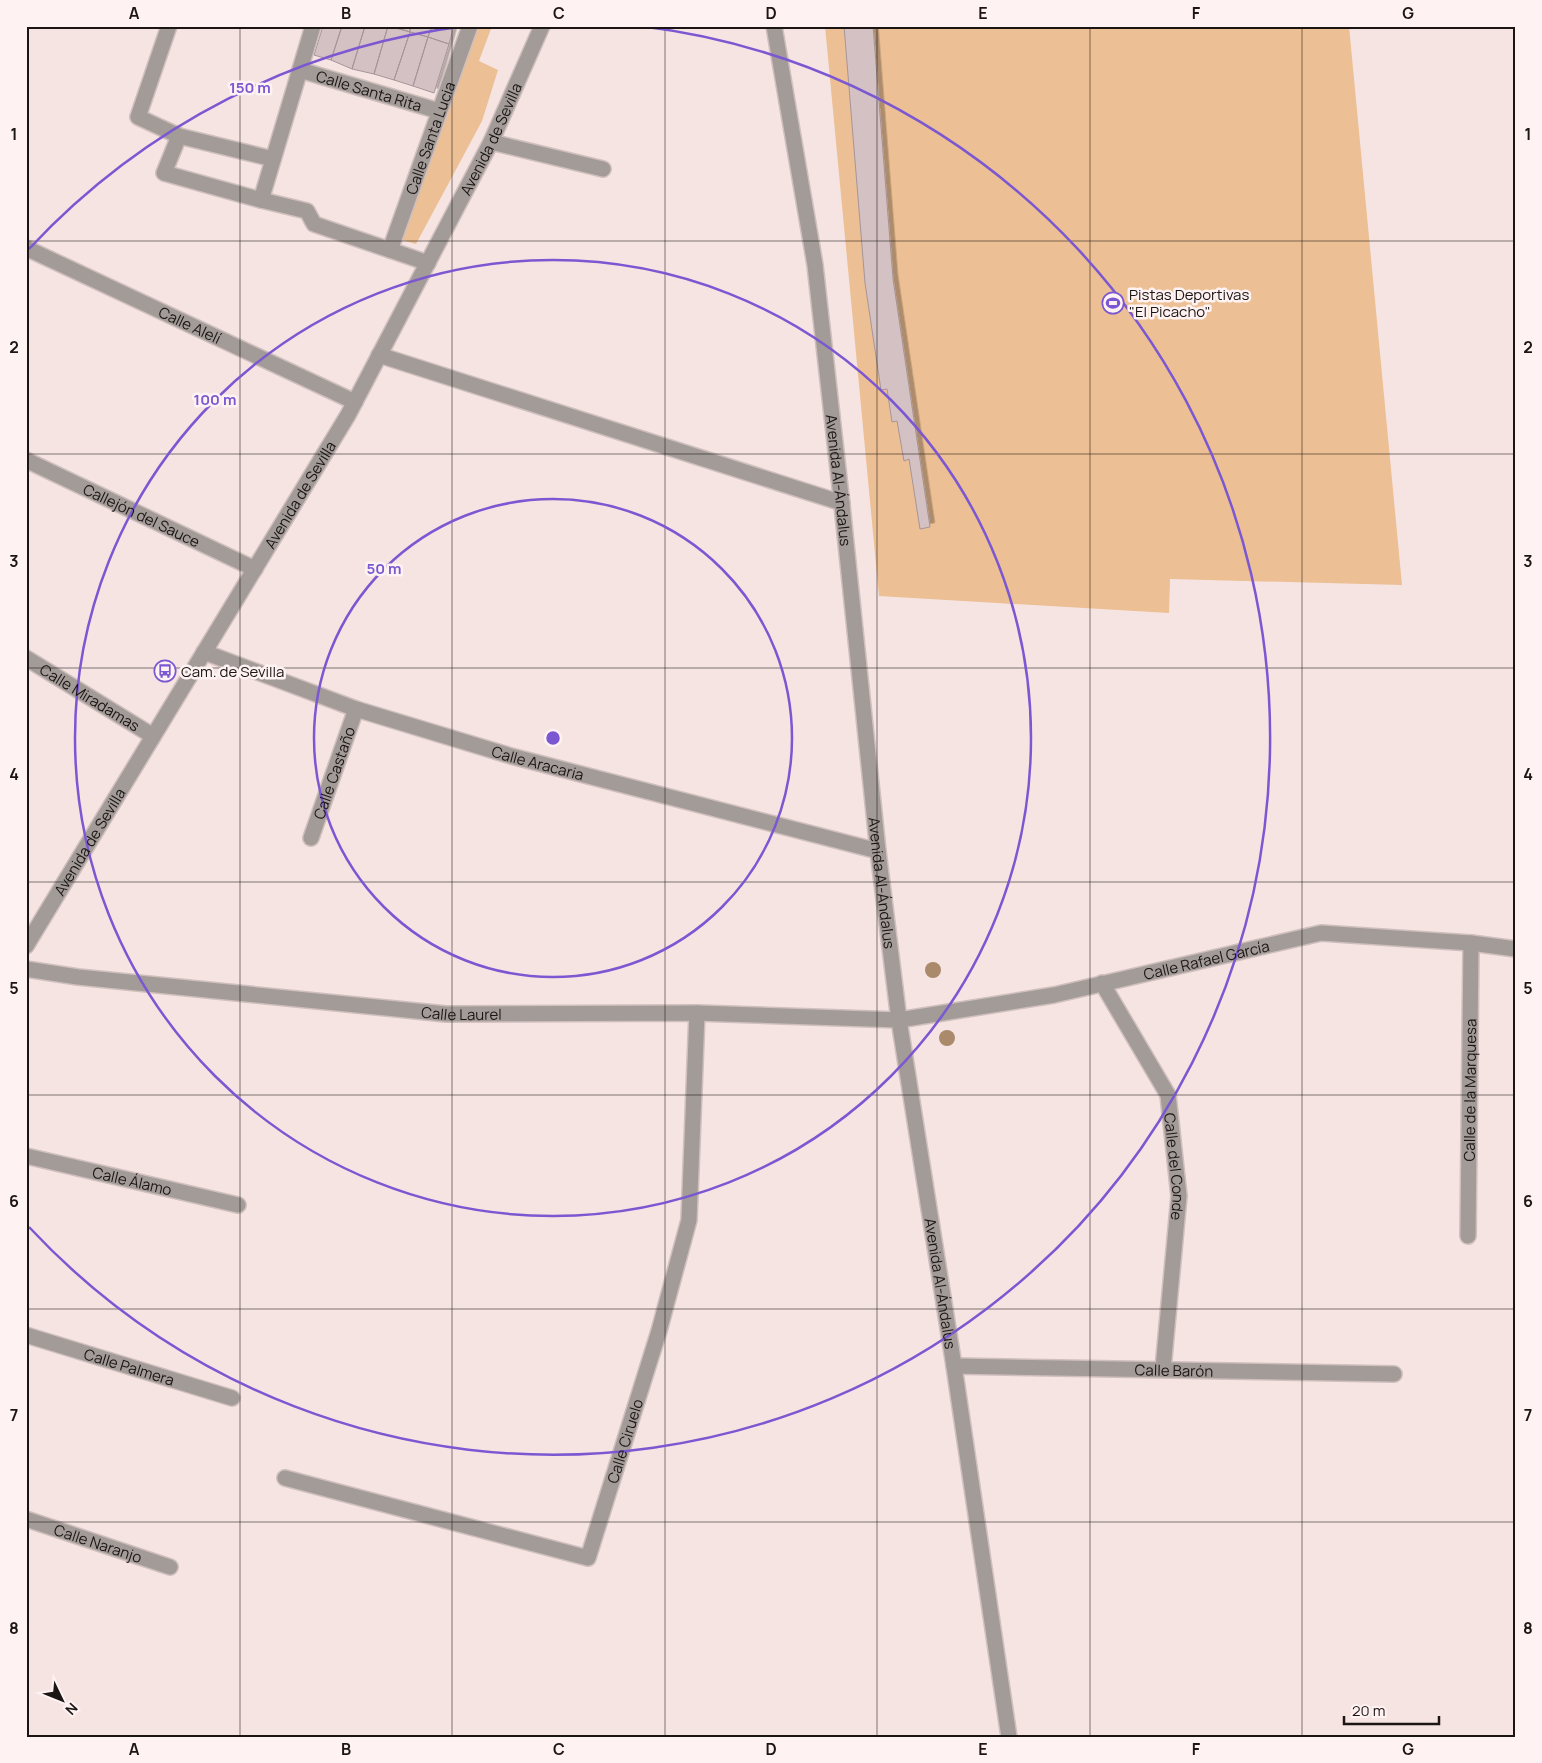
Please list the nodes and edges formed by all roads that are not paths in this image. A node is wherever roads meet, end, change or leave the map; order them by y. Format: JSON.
{"nodes":[{"id":1,"x":169,"y":26,"type":"edge"},
{"id":2,"x":313,"y":26,"type":"edge"},
{"id":3,"x":470,"y":26,"type":"edge"},
{"id":4,"x":542,"y":26,"type":"edge"},
{"id":5,"x":774,"y":26,"type":"edge"},
{"id":6,"x":300,"y":70,"type":"junction"},
{"id":7,"x":440,"y":111,"type":"junction"},
{"id":8,"x":179,"y":136,"type":"junction"},
{"id":9,"x":491,"y":142,"type":"junction"},
{"id":10,"x":273,"y":159,"type":"junction"},
{"id":11,"x":603,"y":169,"type":"dead end"},
{"id":12,"x":261,"y":200,"type":"junction"},
{"id":13,"x":26,"y":248,"type":"edge"},
{"id":14,"x":390,"y":250,"type":"junction"},
{"id":15,"x":428,"y":263,"type":"junction"},
{"id":16,"x":379,"y":355,"type":"junction"},
{"id":17,"x":355,"y":402,"type":"junction"},
{"id":18,"x":26,"y":460,"type":"edge"},
{"id":19,"x":842,"y":502,"type":"junction"},
{"id":20,"x":255,"y":569,"type":"junction"},
{"id":21,"x":204,"y":652,"type":"junction"},
{"id":22,"x":26,"y":658,"type":"edge"},
{"id":23,"x":356,"y":709,"type":"junction"},
{"id":24,"x":153,"y":736,"type":"junction"},
{"id":25,"x":311,"y":838,"type":"dead end"},
{"id":26,"x":878,"y":851,"type":"junction"},
{"id":27,"x":1471,"y":943,"type":"junction"},
{"id":28,"x":26,"y":946,"type":"edge"},
{"id":29,"x":1516,"y":948,"type":"edge"},
{"id":30,"x":26,"y":968,"type":"edge"},
{"id":31,"x":1102,"y":983,"type":"junction"},
{"id":32,"x":696,"y":1013,"type":"junction"},
{"id":33,"x":899,"y":1020,"type":"junction"},
{"id":34,"x":26,"y":1156,"type":"edge"},
{"id":35,"x":238,"y":1205,"type":"dead end"},
{"id":36,"x":1468,"y":1236,"type":"dead end"},
{"id":37,"x":26,"y":1335,"type":"edge"},
{"id":38,"x":954,"y":1366,"type":"junction"},
{"id":39,"x":1163,"y":1369,"type":"junction"},
{"id":40,"x":1394,"y":1374,"type":"dead end"},
{"id":41,"x":232,"y":1398,"type":"dead end"},
{"id":42,"x":285,"y":1478,"type":"dead end"},
{"id":43,"x":26,"y":1519,"type":"edge"},
{"id":44,"x":170,"y":1567,"type":"dead end"},
{"id":45,"x":1009,"y":1737,"type":"edge"}],
"edges":[{"from":1,"to":8,"type":"street"},
{"from":2,"to":6,"type":"street"},
{"from":3,"to":7,"type":"street","name":"Calle Santa Lucia"},
{"from":4,"to":9,"type":"street","name":"Avenida de Sevilla"},
{"from":5,"to":19,"type":"street","name":"Avenida Al-Ándalus"},
{"from":6,"to":7,"type":"street","name":"Calle Santa Rita"},
{"from":6,"to":10,"type":"street"},
{"from":7,"to":14,"type":"street","name":"Calle Santa Lucia"},
{"from":8,"to":10,"type":"street"},
{"from":8,"to":12,"type":"street"},
{"from":9,"to":11,"type":"street"},
{"from":9,"to":15,"type":"street","name":"Avenida de Sevilla"},
{"from":10,"to":12,"type":"street"},
{"from":12,"to":14,"type":"street"},
{"from":13,"to":17,"type":"street","name":"Calle Alelí"},
{"from":14,"to":15,"type":"street"},
{"from":15,"to":16,"type":"street","name":"Avenida de Sevilla"},
{"from":16,"to":17,"type":"street","name":"Avenida de Sevilla"},
{"from":16,"to":19,"type":"street"},
{"from":17,"to":20,"type":"street","name":"Avenida de Sevilla"},
{"from":18,"to":20,"type":"street","name":"Callejón del Sauce"},
{"from":19,"to":26,"type":"street","name":"Avenida Al-Ándalus"},
{"from":20,"to":21,"type":"street","name":"Avenida de Sevilla"},
{"from":21,"to":23,"type":"street","name":"Calle Aracaria"},
{"from":21,"to":24,"type":"street","name":"Avenida de Sevilla"},
{"from":22,"to":24,"type":"street","name":"Calle Miradamas"},
{"from":23,"to":25,"type":"street","name":"Calle Castaño"},
{"from":23,"to":26,"type":"street","name":"Calle Aracaria"},
{"from":24,"to":28,"type":"street","name":"Avenida de Sevilla"},
{"from":26,"to":33,"type":"street","name":"Avenida Al-Ándalus"},
{"from":27,"to":29,"type":"street","name":"Calle Rafael García"},
{"from":27,"to":31,"type":"street","name":"Calle Rafael García"},
{"from":27,"to":36,"type":"street","name":"Calle de la Marquesa"},
{"from":30,"to":32,"type":"street","name":"Calle Laurel"},
{"from":31,"to":33,"type":"street","name":"Calle Rafael García"},
{"from":31,"to":39,"type":"street","name":"Calle del Conde"},
{"from":32,"to":33,"type":"street","name":"Calle Laurel"},
{"from":32,"to":42,"type":"street","name":"Calle Ciruelo"},
{"from":33,"to":38,"type":"street","name":"Avenida Al-Ándalus"},
{"from":34,"to":35,"type":"street","name":"Calle Álamo"},
{"from":37,"to":41,"type":"street","name":"Calle Palmera"},
{"from":38,"to":39,"type":"street","name":"Calle Barón"},
{"from":38,"to":45,"type":"street","name":"Avenida Al-Ándalus"},
{"from":39,"to":40,"type":"street","name":"Calle Barón"},
{"from":43,"to":44,"type":"street","name":"Calle Naranjo"}]}
